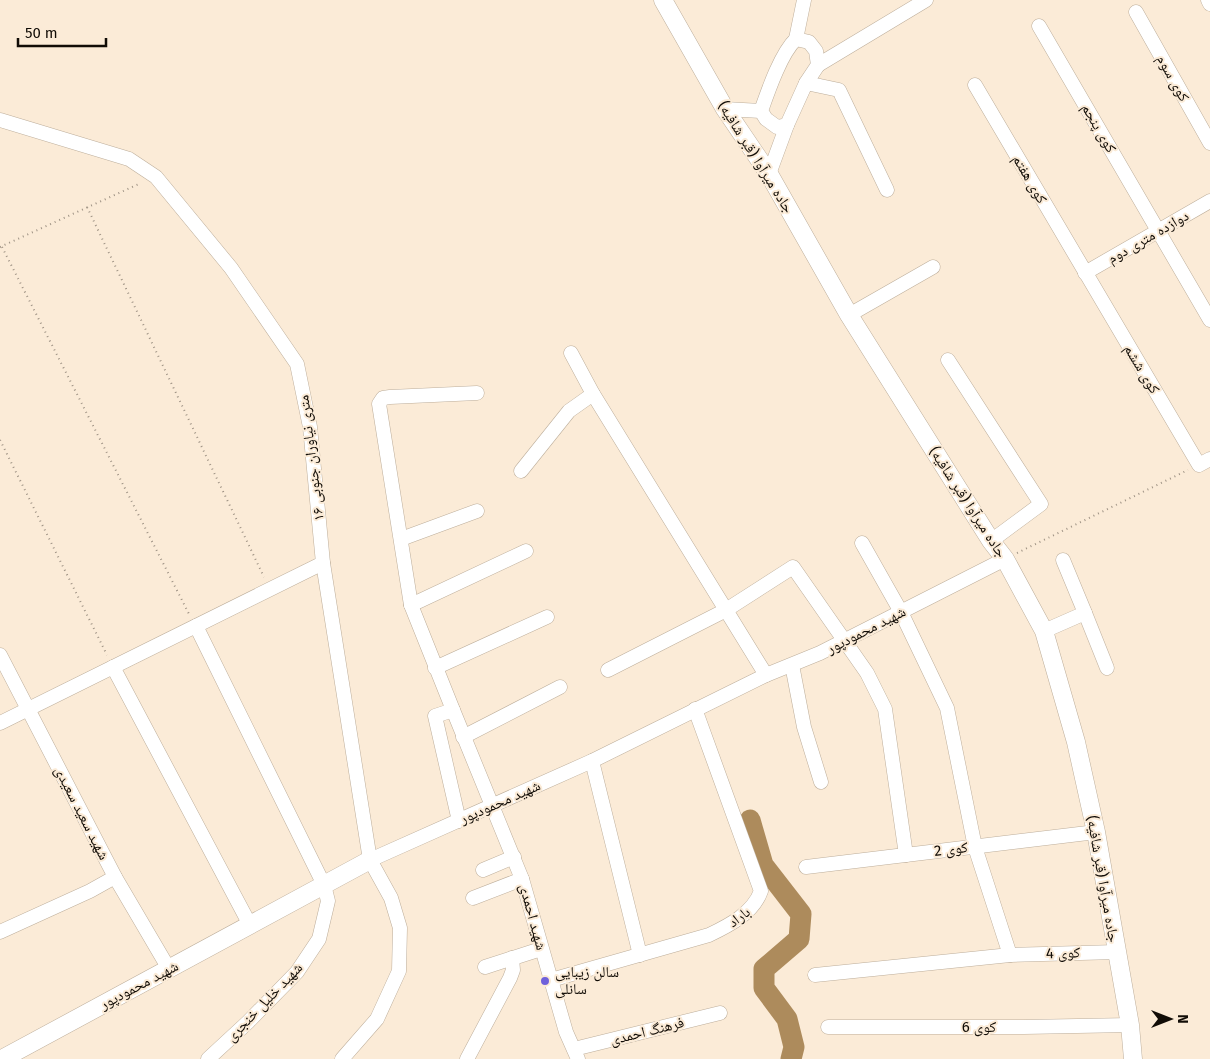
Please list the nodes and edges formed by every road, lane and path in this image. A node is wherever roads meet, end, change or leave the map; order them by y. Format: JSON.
{"nodes":[{"id":1,"x":663,"y":0,"type":"edge"},
{"id":2,"x":804,"y":0,"type":"edge"},
{"id":3,"x":926,"y":0,"type":"edge"},
{"id":4,"x":1208,"y":0,"type":"edge"},
{"id":5,"x":1210,"y":4,"type":"edge"},
{"id":6,"x":1136,"y":12,"type":"dead end"},
{"id":7,"x":1039,"y":26,"type":"dead end"},
{"id":8,"x":796,"y":39,"type":"junction"},
{"id":9,"x":818,"y":65,"type":"junction"},
{"id":10,"x":806,"y":83,"type":"junction"},
{"id":11,"x":975,"y":85,"type":"dead end"},
{"id":12,"x":725,"y":109,"type":"junction"},
{"id":13,"x":761,"y":111,"type":"junction"},
{"id":14,"x":0,"y":120,"type":"edge"},
{"id":15,"x":787,"y":125,"type":"junction"},
{"id":16,"x":1210,"y":144,"type":"edge"},
{"id":17,"x":770,"y":174,"type":"junction"},
{"id":18,"x":156,"y":177,"type":"junction"},
{"id":19,"x":888,"y":190,"type":"dead end"},
{"id":20,"x":1210,"y":202,"type":"edge"},
{"id":21,"x":87,"y":207,"type":"junction"},
{"id":22,"x":1159,"y":231,"type":"junction"},
{"id":23,"x":1,"y":247,"type":"edge"},
{"id":24,"x":933,"y":267,"type":"dead end"},
{"id":25,"x":1085,"y":273,"type":"junction"},
{"id":26,"x":849,"y":315,"type":"junction"},
{"id":27,"x":1210,"y":320,"type":"edge"},
{"id":28,"x":571,"y":353,"type":"dead end"},
{"id":29,"x":948,"y":360,"type":"dead end"},
{"id":30,"x":477,"y":393,"type":"dead end"},
{"id":31,"x":593,"y":394,"type":"junction"},
{"id":32,"x":0,"y":440,"type":"edge"},
{"id":33,"x":1205,"y":462,"type":"edge"},
{"id":34,"x":521,"y":471,"type":"dead end"},
{"id":35,"x":477,"y":511,"type":"dead end"},
{"id":36,"x":401,"y":539,"type":"junction"},
{"id":37,"x":991,"y":541,"type":"junction"},
{"id":38,"x":862,"y":543,"type":"dead end"},
{"id":39,"x":526,"y":551,"type":"dead end"},
{"id":40,"x":1005,"y":559,"type":"junction"},
{"id":41,"x":1063,"y":560,"type":"dead end"},
{"id":42,"x":323,"y":563,"type":"junction"},
{"id":43,"x":270,"y":589,"type":"junction"},
{"id":44,"x":411,"y":605,"type":"junction"},
{"id":45,"x":726,"y":610,"type":"junction"},
{"id":46,"x":901,"y":612,"type":"junction"},
{"id":47,"x":1085,"y":613,"type":"junction"},
{"id":48,"x":547,"y":617,"type":"dead end"},
{"id":49,"x":196,"y":626,"type":"junction"},
{"id":50,"x":1044,"y":631,"type":"junction"},
{"id":51,"x":846,"y":640,"type":"junction"},
{"id":52,"x":0,"y":655,"type":"edge"},
{"id":53,"x":792,"y":665,"type":"junction"},
{"id":54,"x":113,"y":667,"type":"junction"},
{"id":55,"x":436,"y":668,"type":"junction"},
{"id":56,"x":1107,"y":668,"type":"dead end"},
{"id":57,"x":608,"y":670,"type":"dead end"},
{"id":58,"x":766,"y":675,"type":"junction"},
{"id":59,"x":560,"y":688,"type":"dead end"},
{"id":60,"x":28,"y":708,"type":"junction"},
{"id":61,"x":695,"y":709,"type":"junction"},
{"id":62,"x":452,"y":710,"type":"junction"},
{"id":63,"x":0,"y":723,"type":"edge"},
{"id":64,"x":464,"y":737,"type":"junction"},
{"id":65,"x":592,"y":761,"type":"junction"},
{"id":66,"x":821,"y":782,"type":"dead end"},
{"id":67,"x":492,"y":806,"type":"junction"},
{"id":68,"x":459,"y":820,"type":"junction"},
{"id":69,"x":1096,"y":832,"type":"junction"},
{"id":70,"x":975,"y":846,"type":"junction"},
{"id":71,"x":906,"y":855,"type":"junction"},
{"id":72,"x":514,"y":857,"type":"junction"},
{"id":73,"x":370,"y":860,"type":"junction"},
{"id":74,"x":806,"y":867,"type":"dead end"},
{"id":75,"x":483,"y":870,"type":"dead end"},
{"id":76,"x":115,"y":877,"type":"junction"},
{"id":77,"x":522,"y":879,"type":"junction"},
{"id":78,"x":324,"y":885,"type":"junction"},
{"id":79,"x":473,"y":898,"type":"dead end"},
{"id":80,"x":250,"y":925,"type":"junction"},
{"id":81,"x":0,"y":932,"type":"edge"},
{"id":82,"x":541,"y":949,"type":"junction"},
{"id":83,"x":1116,"y":952,"type":"junction"},
{"id":84,"x":1010,"y":954,"type":"junction"},
{"id":85,"x":640,"y":955,"type":"junction"},
{"id":86,"x":512,"y":958,"type":"junction"},
{"id":87,"x":485,"y":966,"type":"dead end"},
{"id":88,"x":169,"y":969,"type":"junction"},
{"id":89,"x":815,"y":975,"type":"dead end"},
{"id":90,"x":551,"y":980,"type":"junction"},
{"id":91,"x":720,"y":1013,"type":"dead end"},
{"id":92,"x":1130,"y":1025,"type":"junction"},
{"id":93,"x":828,"y":1027,"type":"dead end"},
{"id":94,"x":576,"y":1054,"type":"edge"},
{"id":95,"x":2,"y":1059,"type":"edge"},
{"id":96,"x":208,"y":1059,"type":"edge"},
{"id":97,"x":342,"y":1059,"type":"edge"},
{"id":98,"x":467,"y":1059,"type":"edge"},
{"id":99,"x":1134,"y":1059,"type":"edge"}],
"edges":[{"from":1,"to":12,"type":"street","name":"جاده میرآوا (قبر شافیه)"},
{"from":2,"to":8,"type":"street"},
{"from":3,"to":9,"type":"street"},
{"from":4,"to":5,"type":"street"},
{"from":6,"to":16,"type":"street","name":"کوی سوم"},
{"from":7,"to":22,"type":"street","name":"کوی پنجم"},
{"from":8,"to":9,"type":"street"},
{"from":8,"to":13,"type":"street"},
{"from":9,"to":10,"type":"street"},
{"from":10,"to":15,"type":"street"},
{"from":10,"to":19,"type":"street"},
{"from":11,"to":25,"type":"street","name":"کوی هفتم"},
{"from":12,"to":13,"type":"street"},
{"from":12,"to":17,"type":"street","name":"جاده میرآوا (قبر شافیه)"},
{"from":13,"to":15,"type":"street"},
{"from":14,"to":18,"type":"street","name":"۱۶ متری نیاوران جنوبی"},
{"from":15,"to":17,"type":"street"},
{"from":17,"to":26,"type":"street","name":"جاده میرآوا (قبر شافیه)"},
{"from":18,"to":21,"type":"path"},
{"from":18,"to":42,"type":"street","name":"۱۶ متری نیاوران جنوبی"},
{"from":20,"to":22,"type":"street","name":"دوازده متری دوم"},
{"from":21,"to":23,"type":"path"},
{"from":21,"to":43,"type":"path"},
{"from":22,"to":25,"type":"street","name":"دوازده متری دوم"},
{"from":22,"to":27,"type":"street","name":"کوی پنجم"},
{"from":23,"to":49,"type":"path"},
{"from":24,"to":26,"type":"street"},
{"from":25,"to":33,"type":"street","name":"کوی ششم"},
{"from":26,"to":37,"type":"street","name":"جاده میرآوا (قبر شافیه)"},
{"from":28,"to":31,"type":"street"},
{"from":29,"to":37,"type":"street"},
{"from":30,"to":36,"type":"street","name":"شهید احمدی"},
{"from":31,"to":34,"type":"street"},
{"from":31,"to":45,"type":"street"},
{"from":32,"to":54,"type":"path"},
{"from":33,"to":40,"type":"path"},
{"from":35,"to":36,"type":"street"},
{"from":36,"to":44,"type":"street","name":"شهید احمدی"},
{"from":37,"to":40,"type":"street","name":"جاده میرآوا (قبر شافیه)"},
{"from":38,"to":46,"type":"street"},
{"from":39,"to":44,"type":"street"},
{"from":40,"to":46,"type":"street","name":"شهید محمودپور"},
{"from":40,"to":50,"type":"street","name":"جاده میرآوا (قبر شافیه)"},
{"from":41,"to":47,"type":"street"},
{"from":42,"to":43,"type":"street"},
{"from":42,"to":73,"type":"street","name":"۱۶ متری نیاوران جنوبی"},
{"from":43,"to":49,"type":"street"},
{"from":44,"to":55,"type":"street","name":"شهید احمدی"},
{"from":45,"to":51,"type":"street"},
{"from":45,"to":57,"type":"street"},
{"from":45,"to":58,"type":"street"},
{"from":46,"to":51,"type":"street","name":"شهید محمودپور"},
{"from":46,"to":70,"type":"street"},
{"from":47,"to":50,"type":"street"},
{"from":47,"to":56,"type":"street"},
{"from":48,"to":55,"type":"street"},
{"from":49,"to":54,"type":"street"},
{"from":49,"to":78,"type":"street"},
{"from":50,"to":69,"type":"street","name":"جاده میرآوا (قبر شافیه)"},
{"from":51,"to":53,"type":"street","name":"شهید محمودپور"},
{"from":51,"to":71,"type":"street"},
{"from":52,"to":60,"type":"street","name":"شهید سعید سعیدی"},
{"from":53,"to":58,"type":"street","name":"شهید محمودپور"},
{"from":53,"to":66,"type":"street"},
{"from":54,"to":60,"type":"street"},
{"from":54,"to":80,"type":"street"},
{"from":55,"to":62,"type":"street","name":"شهید احمدی"},
{"from":58,"to":61,"type":"street","name":"شهید محمودپور"},
{"from":59,"to":64,"type":"street"},
{"from":60,"to":63,"type":"street"},
{"from":60,"to":76,"type":"street","name":"شهید سعید سعیدی"},
{"from":61,"to":65,"type":"street","name":"شهید محمودپور"},
{"from":61,"to":85,"type":"street","name":"باراد"},
{"from":62,"to":64,"type":"street","name":"شهید احمدی"},
{"from":62,"to":68,"type":"street"},
{"from":64,"to":67,"type":"street","name":"شهید احمدی"},
{"from":65,"to":67,"type":"street","name":"شهید محمودپور"},
{"from":65,"to":85,"type":"street"},
{"from":67,"to":68,"type":"street","name":"شهید محمودپور"},
{"from":67,"to":72,"type":"street","name":"شهید احمدی"},
{"from":68,"to":73,"type":"street","name":"شهید محمودپور"},
{"from":69,"to":70,"type":"street","name":"کوی 2"},
{"from":69,"to":83,"type":"street","name":"جاده میرآوا (قبر شافیه)"},
{"from":70,"to":71,"type":"street","name":"کوی 2"},
{"from":70,"to":84,"type":"street"},
{"from":71,"to":74,"type":"street","name":"کوی 2"},
{"from":72,"to":75,"type":"street"},
{"from":72,"to":77,"type":"street","name":"شهید احمدی"},
{"from":73,"to":78,"type":"street","name":"شهید محمودپور"},
{"from":73,"to":97,"type":"street","name":"۱۶ متری نیاوران جنوبی"},
{"from":76,"to":81,"type":"street"},
{"from":76,"to":88,"type":"street","name":"شهید سعید سعیدی"},
{"from":77,"to":79,"type":"street"},
{"from":77,"to":82,"type":"street","name":"شهید احمدی"},
{"from":78,"to":80,"type":"street","name":"شهید محمودپور"},
{"from":78,"to":96,"type":"street","name":"شهید خلیل خنجری"},
{"from":80,"to":88,"type":"street","name":"شهید محمودپور"},
{"from":82,"to":86,"type":"street"},
{"from":82,"to":90,"type":"street","name":"شهید احمدی"},
{"from":83,"to":84,"type":"street","name":"کوی 4"},
{"from":83,"to":92,"type":"street","name":"جاده میرآوا (قبر شافیه)"},
{"from":84,"to":89,"type":"street","name":"کوی 4"},
{"from":85,"to":90,"type":"street","name":"باراد"},
{"from":86,"to":87,"type":"street"},
{"from":86,"to":98,"type":"street"},
{"from":88,"to":95,"type":"street","name":"شهید محمودپور"},
{"from":90,"to":94,"type":"street","name":"شهید احمدی"},
{"from":91,"to":94,"type":"street","name":"فرهنگ احمدی"},
{"from":92,"to":93,"type":"street","name":"کوی 6"},
{"from":92,"to":99,"type":"street","name":"جاده میرآوا (قبر شافیه)"}]}
